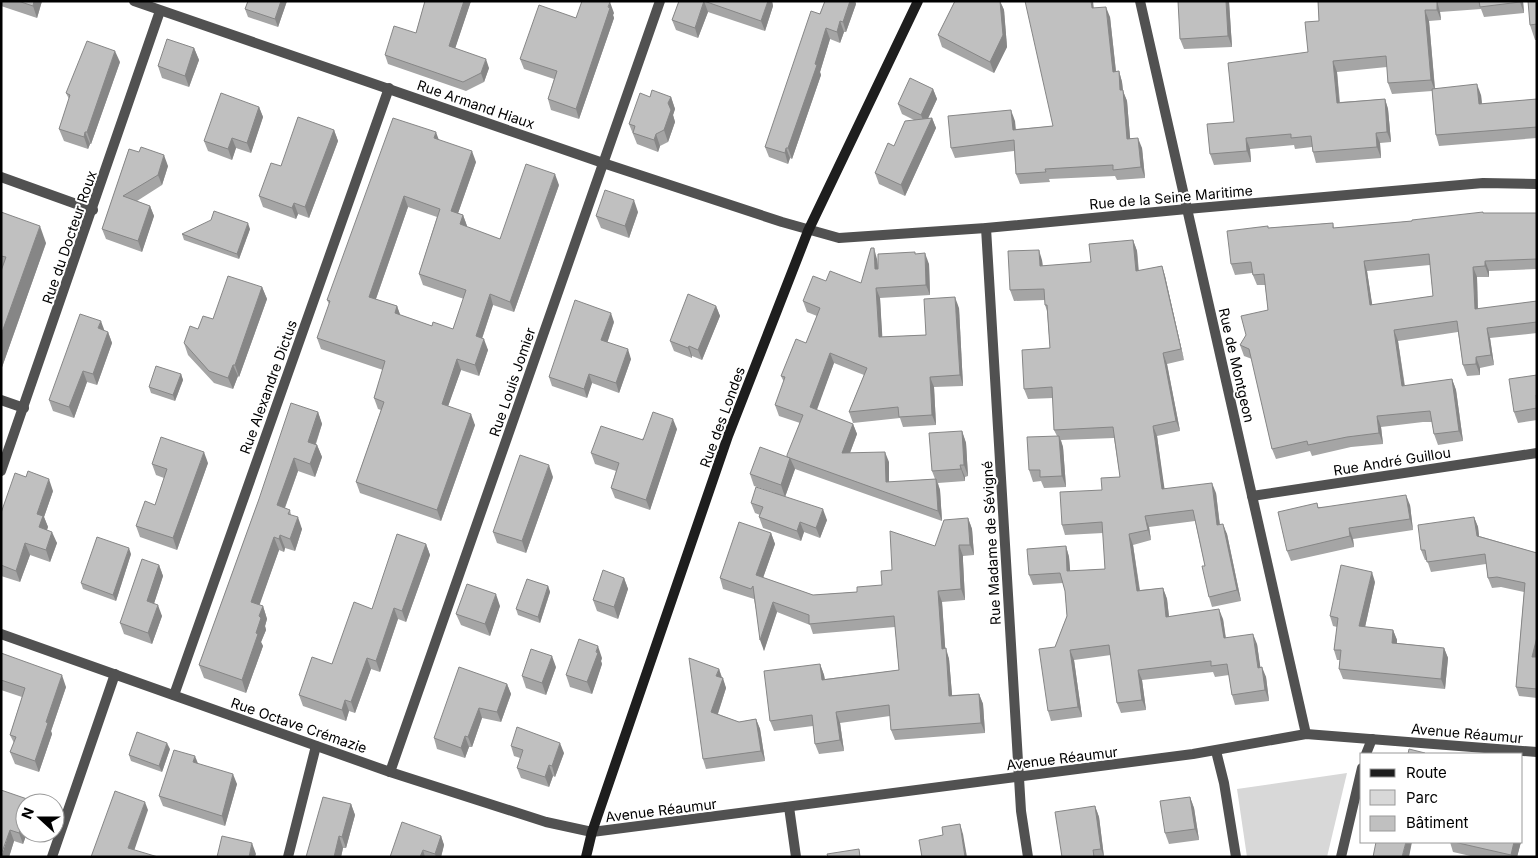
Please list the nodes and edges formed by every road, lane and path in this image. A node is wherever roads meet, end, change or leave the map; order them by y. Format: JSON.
{"nodes":[{"id":1,"x":134,"y":1,"type":"edge"},
{"id":2,"x":660,"y":1,"type":"edge"},
{"id":3,"x":918,"y":1,"type":"edge"},
{"id":4,"x":1140,"y":1,"type":"edge"},
{"id":5,"x":160,"y":11,"type":"junction"},
{"id":6,"x":389,"y":88,"type":"junction"},
{"id":7,"x":603,"y":163,"type":"junction"},
{"id":8,"x":1,"y":177,"type":"edge"},
{"id":9,"x":1537,"y":184,"type":"edge"},
{"id":10,"x":1187,"y":209,"type":"junction"},
{"id":11,"x":93,"y":210,"type":"junction"},
{"id":12,"x":986,"y":228,"type":"junction"},
{"id":13,"x":808,"y":231,"type":"junction"},
{"id":14,"x":1,"y":400,"type":"edge"},
{"id":15,"x":24,"y":408,"type":"junction"},
{"id":16,"x":1537,"y":454,"type":"edge"},
{"id":17,"x":1,"y":471,"type":"edge"},
{"id":18,"x":1252,"y":496,"type":"junction"},
{"id":19,"x":1,"y":634,"type":"edge"},
{"id":20,"x":115,"y":674,"type":"junction"},
{"id":21,"x":174,"y":696,"type":"junction"},
{"id":22,"x":1306,"y":734,"type":"junction"},
{"id":23,"x":1372,"y":738,"type":"junction"},
{"id":24,"x":316,"y":746,"type":"junction"},
{"id":25,"x":1216,"y":751,"type":"junction"},
{"id":26,"x":1537,"y":752,"type":"edge"},
{"id":27,"x":1366,"y":753,"type":"edge"},
{"id":28,"x":390,"y":772,"type":"junction"},
{"id":29,"x":1360,"y":776,"type":"edge"},
{"id":30,"x":1019,"y":778,"type":"junction"},
{"id":31,"x":788,"y":808,"type":"junction"},
{"id":32,"x":592,"y":832,"type":"junction"},
{"id":33,"x":52,"y":857,"type":"edge"},
{"id":34,"x":288,"y":857,"type":"edge"},
{"id":35,"x":586,"y":857,"type":"edge"},
{"id":36,"x":796,"y":857,"type":"edge"},
{"id":37,"x":1028,"y":857,"type":"edge"},
{"id":38,"x":1236,"y":857,"type":"edge"},
{"id":39,"x":1341,"y":857,"type":"edge"}],
"edges":[{"from":1,"to":5,"type":"street","name":"Rue Armand Hiaux"},
{"from":2,"to":7,"type":"street","name":"Rue Louis Jomier"},
{"from":3,"to":13,"type":"street","name":"Rue des Londes"},
{"from":4,"to":10,"type":"street","name":"Rue de Montgeon"},
{"from":5,"to":6,"type":"street","name":"Rue Armand Hiaux"},
{"from":5,"to":11,"type":"street","name":"Rue du Docteur Roux"},
{"from":6,"to":7,"type":"street","name":"Rue Armand Hiaux"},
{"from":6,"to":21,"type":"street","name":"Rue Alexandre Dictus"},
{"from":7,"to":13,"type":"street","name":"Rue Armand Hiaux"},
{"from":7,"to":28,"type":"street","name":"Rue Louis Jomier"},
{"from":8,"to":11,"type":"street"},
{"from":9,"to":10,"type":"street","name":"Rue de la Seine Maritime"},
{"from":10,"to":12,"type":"street","name":"Rue de la Seine Maritime"},
{"from":10,"to":18,"type":"street","name":"Rue de Montgeon"},
{"from":11,"to":15,"type":"street","name":"Rue du Docteur Roux"},
{"from":12,"to":13,"type":"street","name":"Rue de la Seine Maritime"},
{"from":12,"to":30,"type":"street","name":"Rue Madame de Sévigné"},
{"from":13,"to":32,"type":"street","name":"Rue des Londes"},
{"from":14,"to":15,"type":"street"},
{"from":15,"to":17,"type":"street","name":"Rue du Docteur Roux"},
{"from":16,"to":18,"type":"street","name":"Rue André Guillou"},
{"from":18,"to":22,"type":"street","name":"Rue de Montgeon"},
{"from":19,"to":20,"type":"street","name":"Rue Octave Crémazie"},
{"from":20,"to":21,"type":"street","name":"Rue Octave Crémazie"},
{"from":20,"to":33,"type":"street"},
{"from":21,"to":24,"type":"street","name":"Rue Octave Crémazie"},
{"from":22,"to":23,"type":"street","name":"Avenue Réaumur"},
{"from":22,"to":25,"type":"street","name":"Avenue Réaumur"},
{"from":23,"to":26,"type":"street","name":"Avenue Réaumur"},
{"from":23,"to":27,"type":"street"},
{"from":24,"to":28,"type":"street","name":"Rue Octave Crémazie"},
{"from":24,"to":34,"type":"street"},
{"from":25,"to":30,"type":"street","name":"Avenue Réaumur"},
{"from":25,"to":38,"type":"street"},
{"from":28,"to":32,"type":"street","name":"Rue Octave Crémazie"},
{"from":29,"to":39,"type":"street"},
{"from":30,"to":31,"type":"street","name":"Avenue Réaumur"},
{"from":30,"to":37,"type":"street","name":"Rue Madame de Sévigné"},
{"from":31,"to":32,"type":"street","name":"Avenue Réaumur"},
{"from":31,"to":36,"type":"street"},
{"from":32,"to":35,"type":"street","name":"Rue des Londes"}]}
